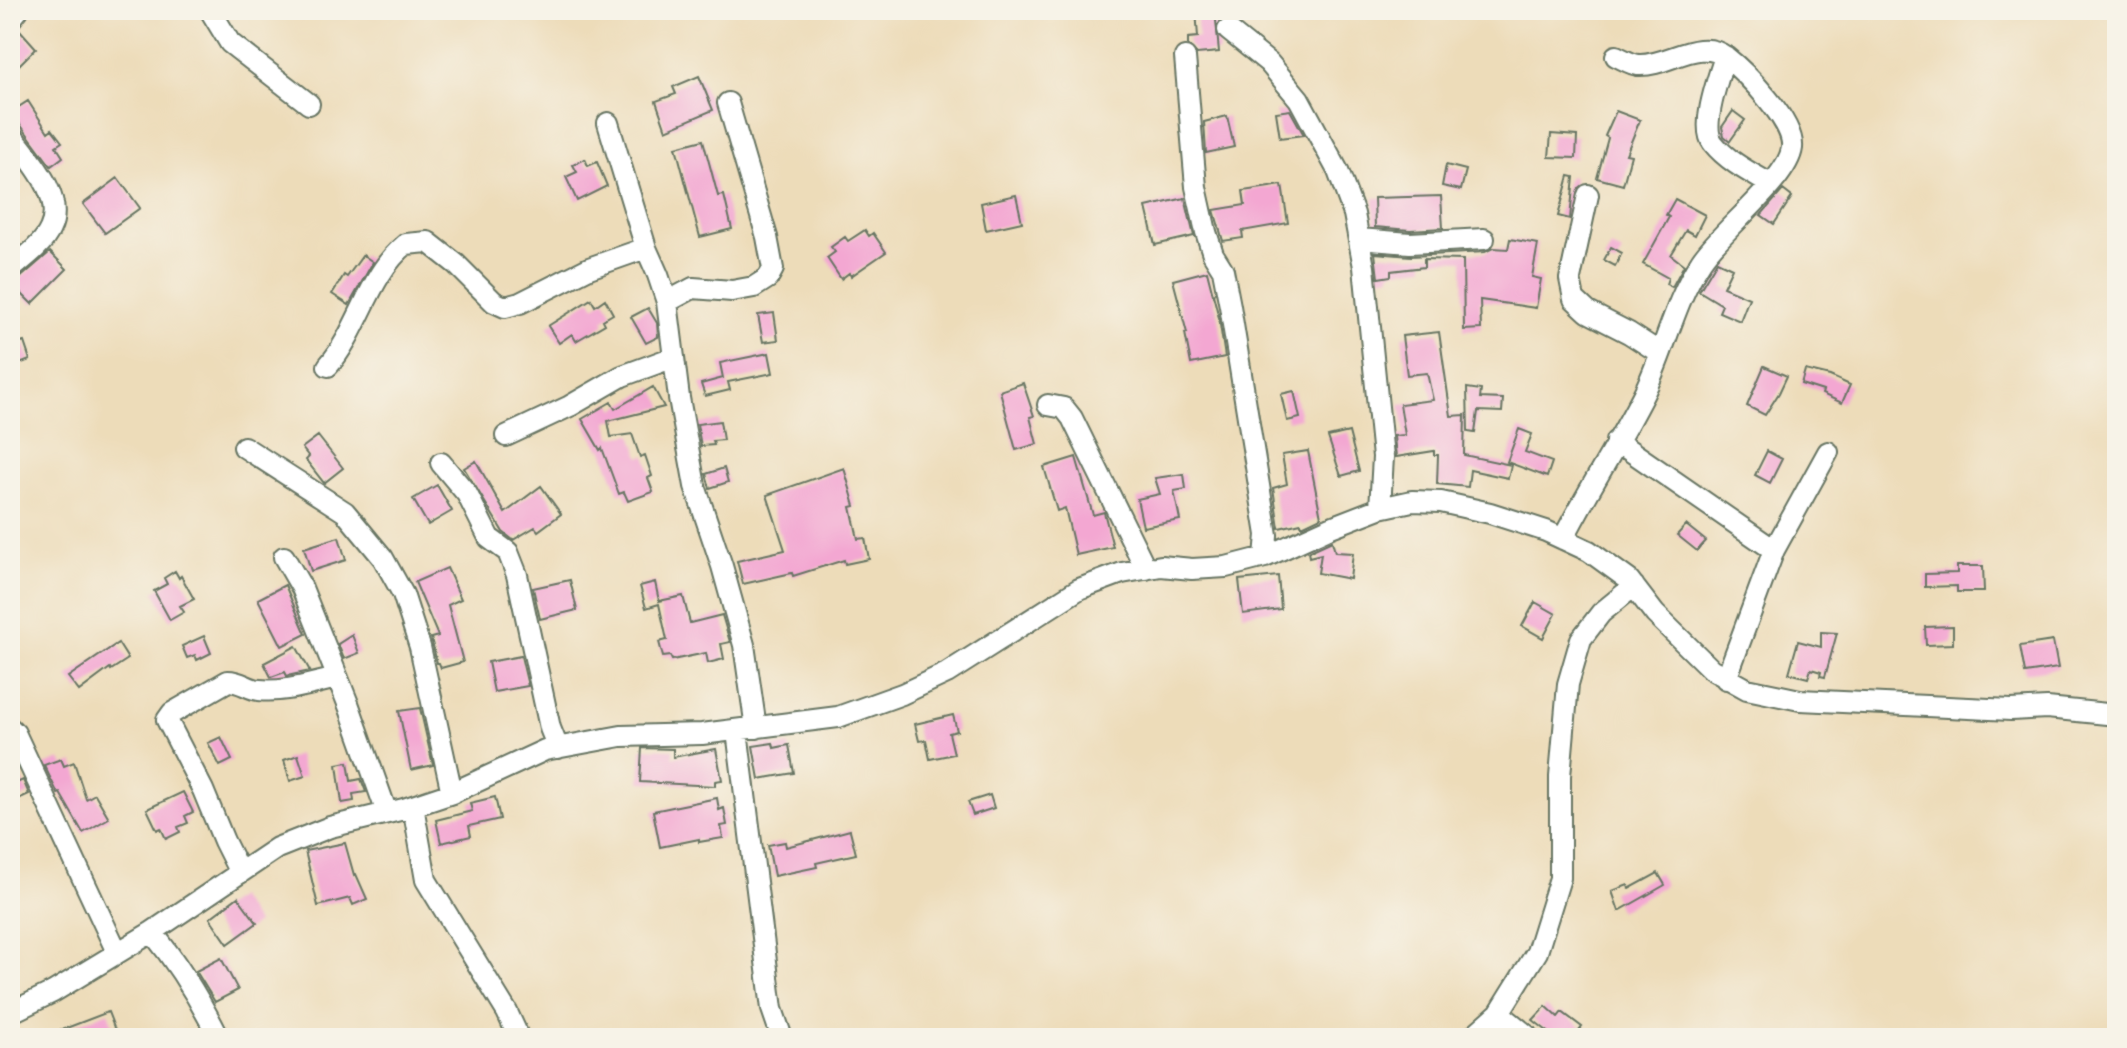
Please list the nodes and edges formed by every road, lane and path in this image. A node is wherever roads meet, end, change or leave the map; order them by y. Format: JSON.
{"nodes":[{"id":1,"x":18,"y":10,"type":"edge"},
{"id":2,"x":210,"y":10,"type":"edge"},
{"id":3,"x":10,"y":20,"type":"edge"},
{"id":4,"x":1228,"y":30,"type":"dead end"},
{"id":5,"x":1616,"y":56,"type":"dead end"},
{"id":6,"x":1725,"y":56,"type":"junction"},
{"id":7,"x":1185,"y":57,"type":"dead end"},
{"id":8,"x":728,"y":103,"type":"dead end"},
{"id":9,"x":309,"y":104,"type":"dead end"},
{"id":10,"x":608,"y":123,"type":"dead end"},
{"id":11,"x":10,"y":133,"type":"edge"},
{"id":12,"x":1770,"y":184,"type":"junction"},
{"id":13,"x":1588,"y":195,"type":"dead end"},
{"id":14,"x":1359,"y":239,"type":"junction"},
{"id":15,"x":1484,"y":239,"type":"dead end"},
{"id":16,"x":646,"y":248,"type":"junction"},
{"id":17,"x":10,"y":270,"type":"edge"},
{"id":18,"x":667,"y":302,"type":"junction"},
{"id":19,"x":1660,"y":353,"type":"junction"},
{"id":20,"x":674,"y":357,"type":"junction"},
{"id":21,"x":328,"y":366,"type":"dead end"},
{"id":22,"x":1048,"y":405,"type":"dead end"},
{"id":23,"x":506,"y":436,"type":"dead end"},
{"id":24,"x":1616,"y":441,"type":"junction"},
{"id":25,"x":244,"y":447,"type":"dead end"},
{"id":26,"x":1828,"y":452,"type":"dead end"},
{"id":27,"x":441,"y":463,"type":"dead end"},
{"id":28,"x":1380,"y":508,"type":"junction"},
{"id":29,"x":1563,"y":539,"type":"junction"},
{"id":30,"x":1774,"y":550,"type":"junction"},
{"id":31,"x":284,"y":557,"type":"dead end"},
{"id":32,"x":1265,"y":557,"type":"junction"},
{"id":33,"x":1146,"y":569,"type":"junction"},
{"id":34,"x":1634,"y":586,"type":"junction"},
{"id":35,"x":338,"y":678,"type":"junction"},
{"id":36,"x":1726,"y":679,"type":"junction"},
{"id":37,"x":2117,"y":715,"type":"edge"},
{"id":38,"x":10,"y":728,"type":"edge"},
{"id":39,"x":746,"y":729,"type":"junction"},
{"id":40,"x":558,"y":748,"type":"junction"},
{"id":41,"x":452,"y":793,"type":"junction"},
{"id":42,"x":413,"y":806,"type":"junction"},
{"id":43,"x":387,"y":813,"type":"junction"},
{"id":44,"x":240,"y":873,"type":"junction"},
{"id":45,"x":152,"y":932,"type":"junction"},
{"id":46,"x":117,"y":952,"type":"junction"},
{"id":47,"x":10,"y":1013,"type":"edge"},
{"id":48,"x":1499,"y":1013,"type":"junction"},
{"id":49,"x":219,"y":1038,"type":"edge"},
{"id":50,"x":519,"y":1038,"type":"edge"},
{"id":51,"x":782,"y":1038,"type":"edge"},
{"id":52,"x":1471,"y":1038,"type":"edge"},
{"id":53,"x":1530,"y":1038,"type":"edge"}],
"edges":[{"from":1,"to":3,"type":"street"},
{"from":2,"to":9,"type":"street"},
{"from":4,"to":14,"type":"street"},
{"from":5,"to":6,"type":"street"},
{"from":6,"to":12,"type":"street"},
{"from":6,"to":12,"type":"street"},
{"from":7,"to":32,"type":"street"},
{"from":8,"to":18,"type":"street"},
{"from":10,"to":16,"type":"street"},
{"from":11,"to":17,"type":"street"},
{"from":12,"to":19,"type":"street"},
{"from":13,"to":19,"type":"street"},
{"from":14,"to":15,"type":"street"},
{"from":14,"to":28,"type":"street"},
{"from":16,"to":18,"type":"street"},
{"from":16,"to":21,"type":"street"},
{"from":18,"to":20,"type":"street"},
{"from":19,"to":24,"type":"street"},
{"from":20,"to":23,"type":"street"},
{"from":20,"to":39,"type":"street"},
{"from":22,"to":33,"type":"street"},
{"from":24,"to":29,"type":"street"},
{"from":24,"to":30,"type":"street"},
{"from":25,"to":41,"type":"street"},
{"from":26,"to":30,"type":"street"},
{"from":27,"to":40,"type":"street"},
{"from":28,"to":29,"type":"street"},
{"from":28,"to":32,"type":"street"},
{"from":29,"to":34,"type":"street"},
{"from":30,"to":36,"type":"street"},
{"from":31,"to":35,"type":"street"},
{"from":32,"to":33,"type":"street"},
{"from":33,"to":39,"type":"street"},
{"from":34,"to":36,"type":"street"},
{"from":34,"to":48,"type":"street"},
{"from":35,"to":43,"type":"street"},
{"from":35,"to":44,"type":"street"},
{"from":36,"to":37,"type":"street"},
{"from":38,"to":46,"type":"street"},
{"from":39,"to":40,"type":"street"},
{"from":39,"to":51,"type":"street"},
{"from":40,"to":41,"type":"street"},
{"from":41,"to":42,"type":"street"},
{"from":42,"to":43,"type":"street"},
{"from":42,"to":50,"type":"street"},
{"from":43,"to":44,"type":"street"},
{"from":44,"to":45,"type":"street"},
{"from":45,"to":46,"type":"street"},
{"from":45,"to":49,"type":"street"},
{"from":46,"to":47,"type":"street"},
{"from":48,"to":52,"type":"street"},
{"from":48,"to":53,"type":"street"}]}
